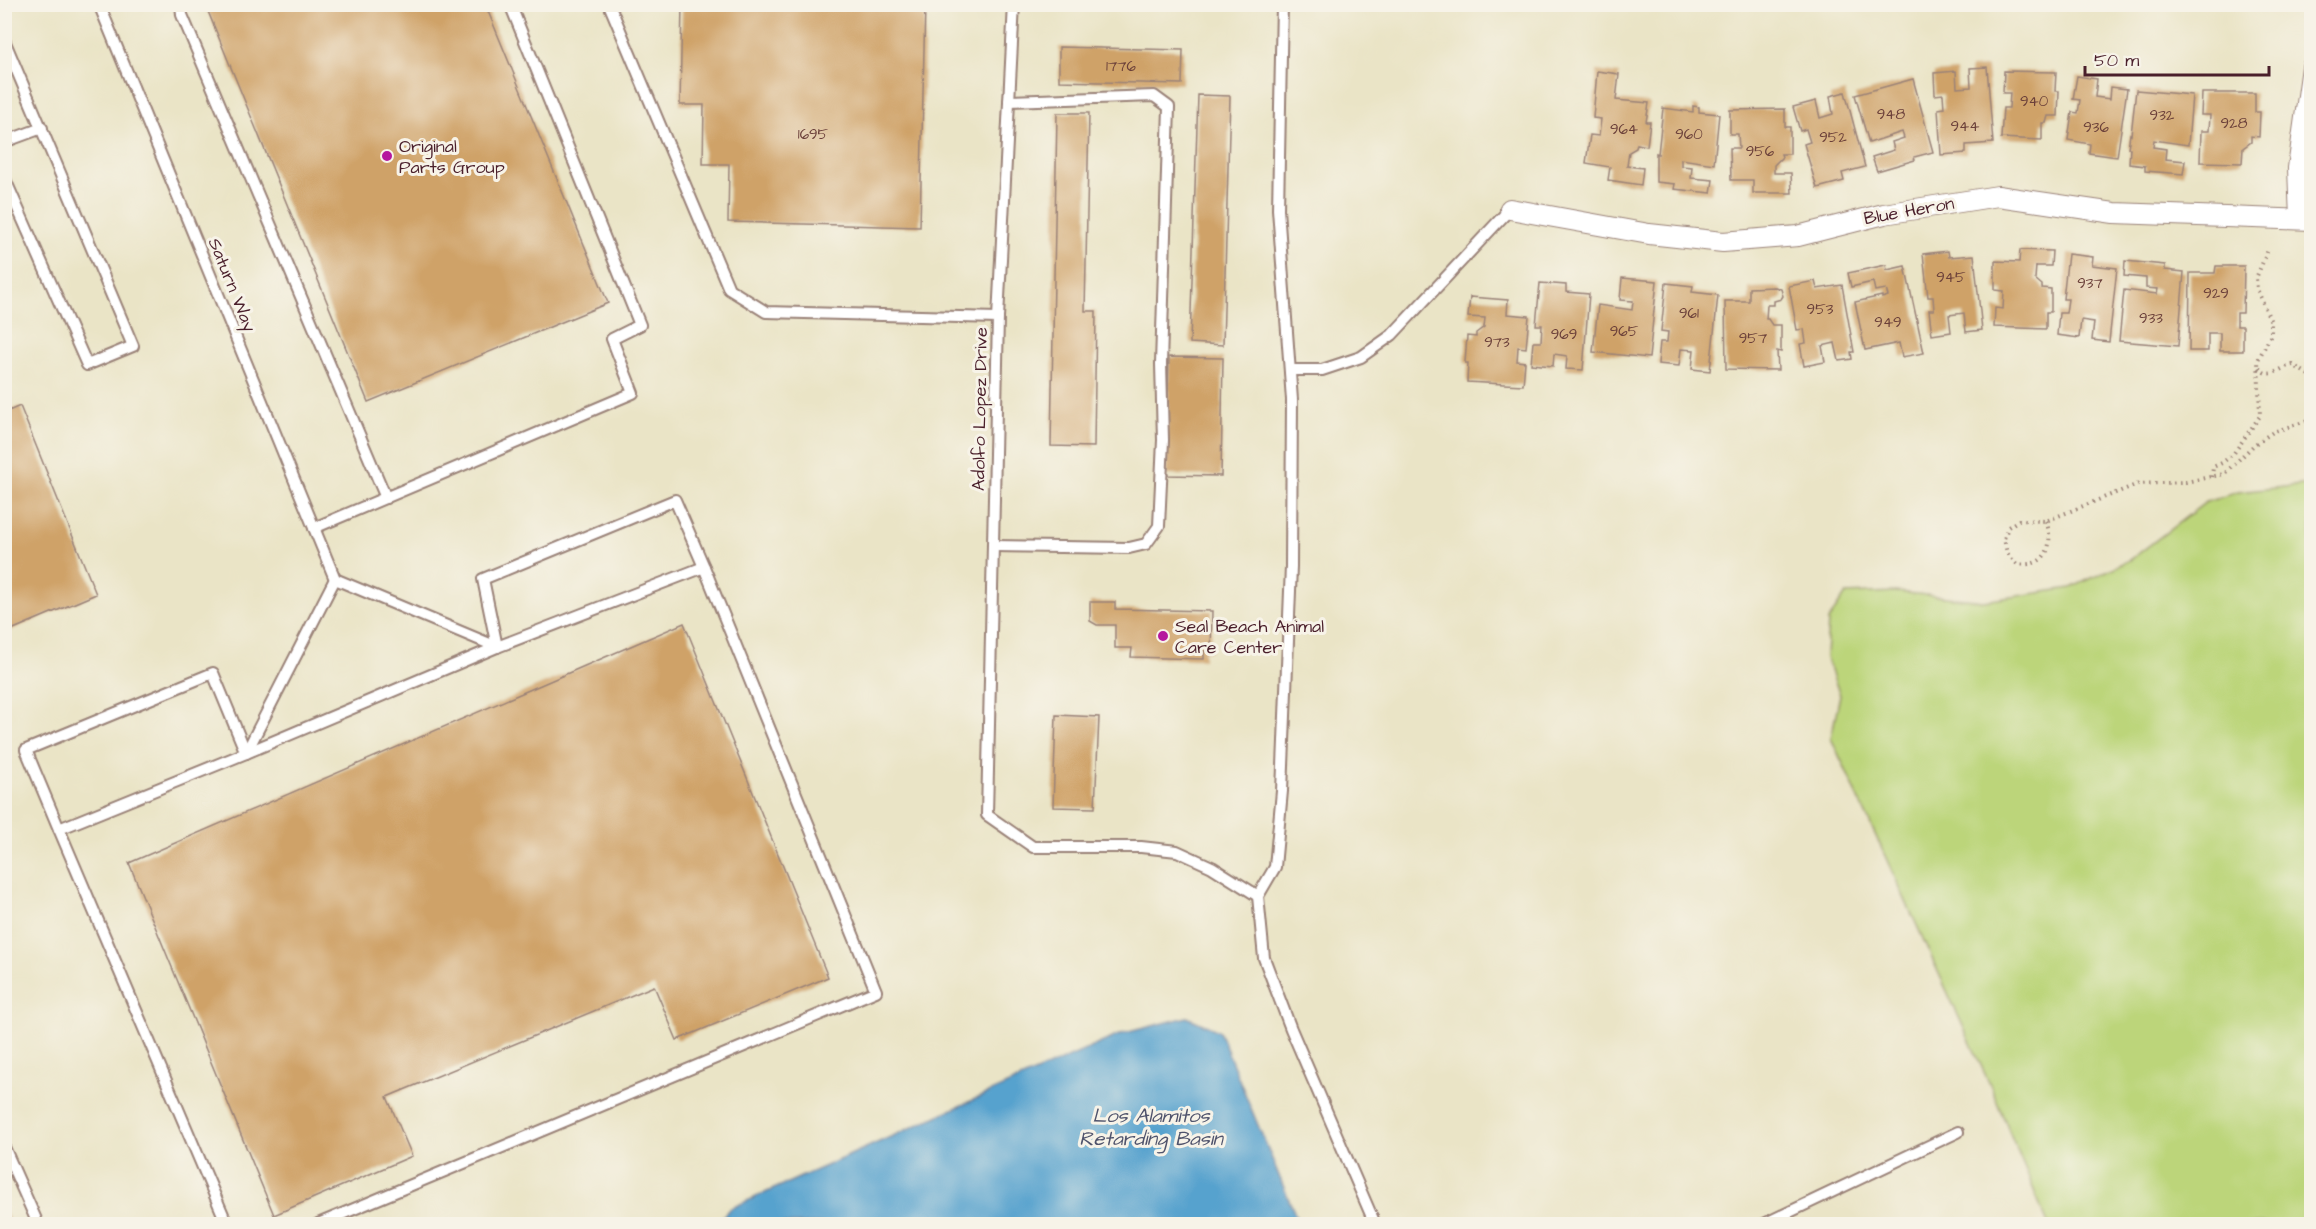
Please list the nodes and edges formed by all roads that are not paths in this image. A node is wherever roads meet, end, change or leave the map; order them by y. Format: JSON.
{"nodes":[{"id":1,"x":99,"y":4,"type":"edge"},
{"id":2,"x":181,"y":4,"type":"edge"},
{"id":3,"x":510,"y":4,"type":"edge"},
{"id":4,"x":609,"y":4,"type":"edge"},
{"id":5,"x":1014,"y":4,"type":"edge"},
{"id":6,"x":1282,"y":4,"type":"edge"},
{"id":7,"x":4,"y":40,"type":"edge"},
{"id":8,"x":2312,"y":67,"type":"edge"},
{"id":9,"x":1009,"y":101,"type":"junction"},
{"id":10,"x":42,"y":128,"type":"junction"},
{"id":11,"x":4,"y":142,"type":"edge"},
{"id":12,"x":4,"y":177,"type":"edge"},
{"id":13,"x":1510,"y":209,"type":"joint"},
{"id":14,"x":2306,"y":219,"type":"edge"},
{"id":15,"x":998,"y":318,"type":"junction"},
{"id":16,"x":1290,"y":370,"type":"junction"},
{"id":17,"x":386,"y":498,"type":"junction"},
{"id":18,"x":314,"y":528,"type":"junction"},
{"id":19,"x":993,"y":546,"type":"junction"},
{"id":20,"x":704,"y":567,"type":"junction"},
{"id":21,"x":335,"y":579,"type":"junction"},
{"id":22,"x":496,"y":647,"type":"junction"},
{"id":23,"x":246,"y":753,"type":"junction"},
{"id":24,"x":58,"y":829,"type":"junction"},
{"id":25,"x":1258,"y":896,"type":"junction"},
{"id":26,"x":1958,"y":1132,"type":"dead end"},
{"id":27,"x":4,"y":1147,"type":"edge"},
{"id":28,"x":38,"y":1224,"type":"edge"},
{"id":29,"x":227,"y":1224,"type":"edge"},
{"id":30,"x":318,"y":1224,"type":"edge"},
{"id":31,"x":1375,"y":1224,"type":"edge"},
{"id":32,"x":1764,"y":1224,"type":"edge"}],
"edges":[{"from":1,"to":18,"type":"lane","name":"Saturn Way"},
{"from":2,"to":17,"type":"lane"},
{"from":3,"to":17,"type":"lane"},
{"from":4,"to":15,"type":"lane"},
{"from":5,"to":9,"type":"lane","name":"Adolfo Lopez Drive"},
{"from":6,"to":16,"type":"lane"},
{"from":7,"to":10,"type":"lane"},
{"from":8,"to":14,"type":"street"},
{"from":9,"to":15,"type":"lane","name":"Adolfo Lopez Drive"},
{"from":9,"to":19,"type":"lane"},
{"from":10,"to":11,"type":"lane"},
{"from":10,"to":12,"type":"lane"},
{"from":13,"to":14,"type":"street","name":"Blue Heron"},
{"from":13,"to":16,"type":"lane"},
{"from":15,"to":19,"type":"lane","name":"Adolfo Lopez Drive"},
{"from":16,"to":25,"type":"lane"},
{"from":17,"to":18,"type":"lane"},
{"from":18,"to":21,"type":"lane","name":"Saturn Way"},
{"from":19,"to":25,"type":"lane","name":"Adolfo Lopez Drive"},
{"from":20,"to":22,"type":"lane"},
{"from":20,"to":22,"type":"lane"},
{"from":20,"to":30,"type":"lane"},
{"from":21,"to":22,"type":"lane"},
{"from":21,"to":23,"type":"lane"},
{"from":22,"to":23,"type":"lane"},
{"from":23,"to":24,"type":"lane"},
{"from":23,"to":24,"type":"lane"},
{"from":24,"to":29,"type":"lane"},
{"from":25,"to":31,"type":"lane"},
{"from":26,"to":32,"type":"lane"},
{"from":27,"to":28,"type":"lane"}]}
